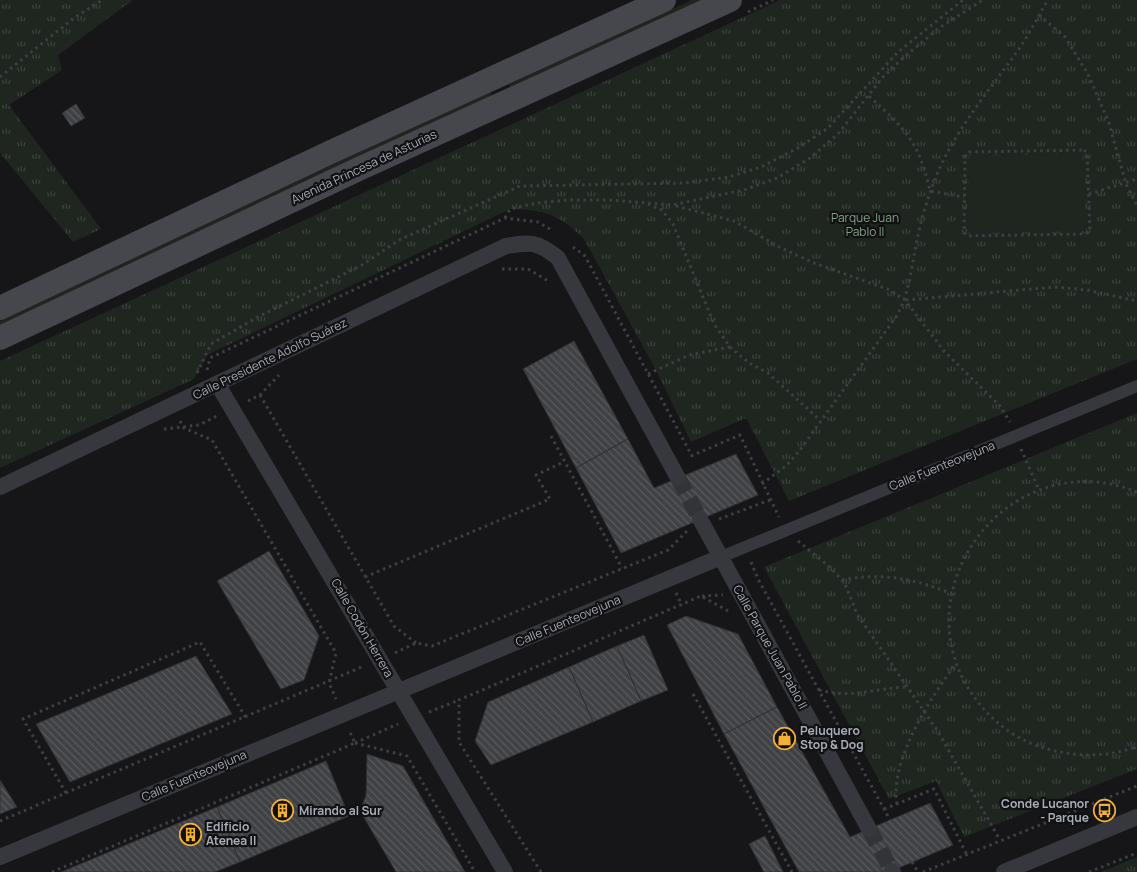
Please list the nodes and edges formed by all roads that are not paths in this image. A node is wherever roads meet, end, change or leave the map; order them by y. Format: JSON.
{"nodes":[{"id":1,"x":664,"y":0,"type":"edge"},
{"id":2,"x":730,"y":0,"type":"edge"},
{"id":3,"x":0,"y":308,"type":"edge"},
{"id":4,"x":0,"y":338,"type":"edge"},
{"id":5,"x":218,"y":385,"type":"junction"},
{"id":6,"x":1137,"y":386,"type":"edge"},
{"id":7,"x":678,"y":478,"type":"tunnel mouth"},
{"id":8,"x":0,"y":487,"type":"edge"},
{"id":9,"x":702,"y":522,"type":"tunnel mouth"},
{"id":10,"x":721,"y":557,"type":"junction"},
{"id":11,"x":399,"y":691,"type":"junction"},
{"id":12,"x":1137,"y":817,"type":"edge"},
{"id":13,"x":869,"y":829,"type":"tunnel mouth"},
{"id":14,"x":0,"y":857,"type":"edge"},
{"id":15,"x":505,"y":872,"type":"edge"},
{"id":16,"x":1004,"y":872,"type":"edge"}],
"edges":[{"from":1,"to":3,"type":"main road"},
{"from":2,"to":4,"type":"main road","name":"Avenida Princesa de Asturias"},
{"from":5,"to":7,"type":"street","name":"Calle Presidente Adolfo Suárez"},
{"from":5,"to":8,"type":"street","name":"Calle Presidente Adolfo Suárez"},
{"from":5,"to":11,"type":"street","name":"Calle Codón Herrera"},
{"from":6,"to":10,"type":"street","name":"Calle Fuenteovejuna"},
{"from":9,"to":10,"type":"street","name":"Calle Parque Juan Pablo II"},
{"from":10,"to":11,"type":"street","name":"Calle Fuenteovejuna"},
{"from":10,"to":13,"type":"street","name":"Calle Parque Juan Pablo II"},
{"from":11,"to":14,"type":"street","name":"Calle Fuenteovejuna"},
{"from":11,"to":15,"type":"street","name":"Calle Codón Herrera"},
{"from":12,"to":16,"type":"street"}]}
